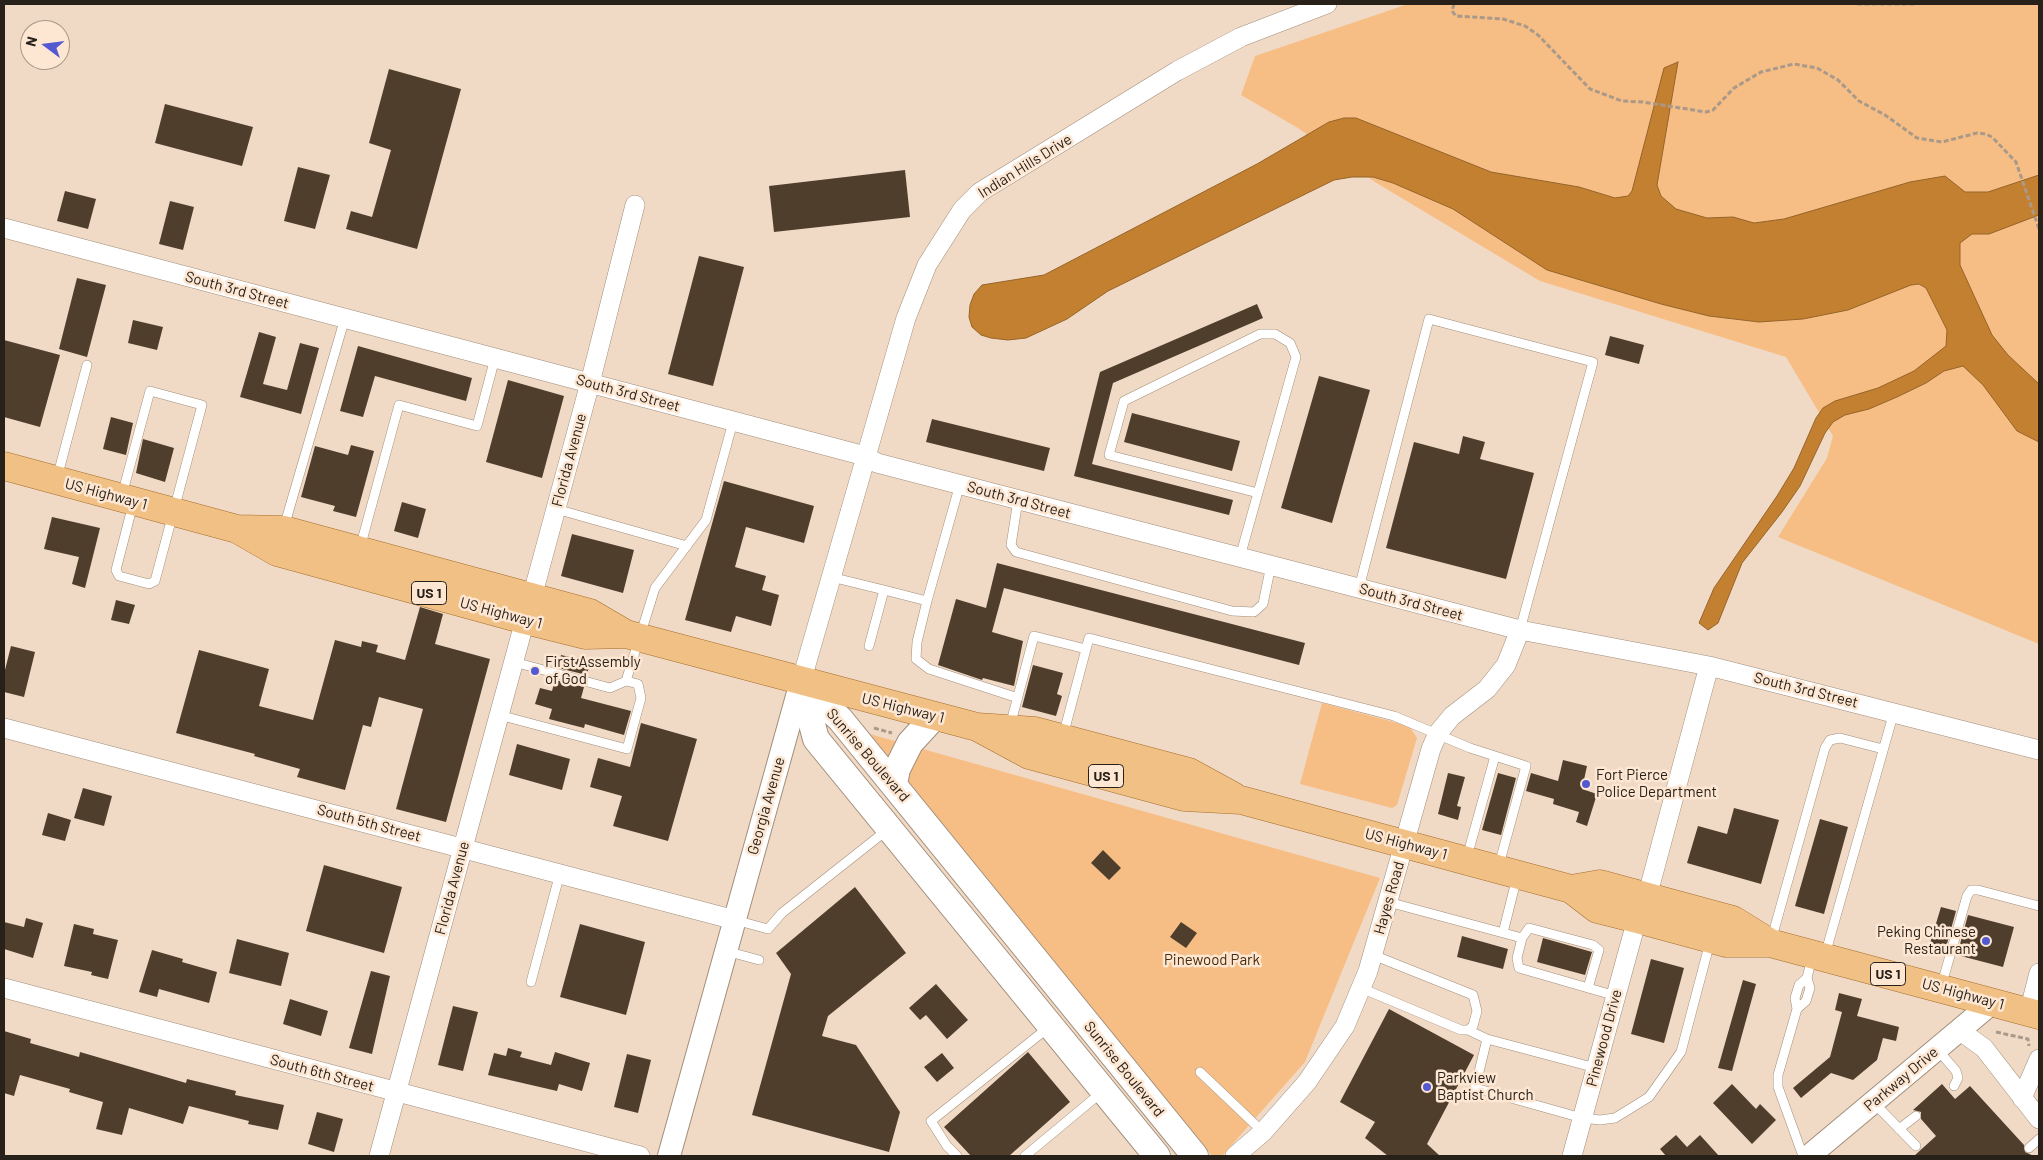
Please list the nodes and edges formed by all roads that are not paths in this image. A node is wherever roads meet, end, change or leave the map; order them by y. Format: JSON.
{"nodes":[{"id":1,"x":1327,"y":4,"type":"edge"},
{"id":2,"x":635,"y":205,"type":"dead end"},
{"id":3,"x":4,"y":228,"type":"edge"},
{"id":4,"x":344,"y":318,"type":"junction"},
{"id":5,"x":495,"y":358,"type":"junction"},
{"id":6,"x":87,"y":365,"type":"dead end"},
{"id":7,"x":590,"y":383,"type":"junction"},
{"id":8,"x":733,"y":422,"type":"junction"},
{"id":9,"x":865,"y":456,"type":"junction"},
{"id":10,"x":4,"y":466,"type":"edge"},
{"id":11,"x":56,"y":480,"type":"junction"},
{"id":12,"x":960,"y":484,"type":"junction"},
{"id":13,"x":1258,"y":493,"type":"junction"},
{"id":14,"x":128,"y":500,"type":"junction"},
{"id":15,"x":1018,"y":500,"type":"junction"},
{"id":16,"x":556,"y":509,"type":"junction"},
{"id":17,"x":174,"y":512,"type":"junction"},
{"id":18,"x":237,"y":529,"type":"junction"},
{"id":19,"x":284,"y":530,"type":"junction"},
{"id":20,"x":687,"y":546,"type":"junction"},
{"id":21,"x":359,"y":550,"type":"junction"},
{"id":22,"x":1240,"y":557,"type":"junction"},
{"id":23,"x":1271,"y":566,"type":"junction"},
{"id":24,"x":831,"y":577,"type":"junction"},
{"id":25,"x":1359,"y":588,"type":"junction"},
{"id":26,"x":884,"y":590,"type":"junction"},
{"id":27,"x":927,"y":601,"type":"junction"},
{"id":28,"x":528,"y":608,"type":"junction"},
{"id":29,"x":1520,"y":630,"type":"junction"},
{"id":30,"x":633,"y":636,"type":"junction"},
{"id":31,"x":869,"y":646,"type":"dead end"},
{"id":32,"x":1086,"y":649,"type":"junction"},
{"id":33,"x":514,"y":662,"type":"junction"},
{"id":34,"x":1709,"y":666,"type":"junction"},
{"id":35,"x":626,"y":681,"type":"junction"},
{"id":36,"x":801,"y":682,"type":"junction"},
{"id":37,"x":1018,"y":698,"type":"junction"},
{"id":38,"x":1894,"y":711,"type":"junction"},
{"id":39,"x":499,"y":715,"type":"junction"},
{"id":40,"x":934,"y":716,"type":"junction"},
{"id":41,"x":4,"y":728,"type":"edge"},
{"id":42,"x":977,"y":728,"type":"junction"},
{"id":43,"x":1009,"y":730,"type":"junction"},
{"id":44,"x":1438,"y":733,"type":"junction"},
{"id":45,"x":1062,"y":739,"type":"junction"},
{"id":46,"x":1883,"y":749,"type":"junction"},
{"id":47,"x":2039,"y":750,"type":"edge"},
{"id":48,"x":1495,"y":756,"type":"junction"},
{"id":49,"x":894,"y":784,"type":"junction"},
{"id":50,"x":1241,"y":800,"type":"junction"},
{"id":51,"x":889,"y":829,"type":"junction"},
{"id":52,"x":1404,"y":843,"type":"junction"},
{"id":53,"x":463,"y":847,"type":"junction"},
{"id":54,"x":1467,"y":860,"type":"junction"},
{"id":55,"x":1508,"y":871,"type":"junction"},
{"id":56,"x":560,"y":873,"type":"junction"},
{"id":57,"x":1388,"y":902,"type":"junction"},
{"id":58,"x":2039,"y":906,"type":"edge"},
{"id":59,"x":1642,"y":908,"type":"junction"},
{"id":60,"x":734,"y":920,"type":"junction"},
{"id":61,"x":1503,"y":933,"type":"junction"},
{"id":62,"x":1522,"y":938,"type":"junction"},
{"id":63,"x":1710,"y":939,"type":"junction"},
{"id":64,"x":1770,"y":943,"type":"junction"},
{"id":65,"x":726,"y":951,"type":"junction"},
{"id":66,"x":1373,"y":954,"type":"junction"},
{"id":67,"x":759,"y":960,"type":"dead end"},
{"id":68,"x":1815,"y":963,"type":"junction"},
{"id":69,"x":2039,"y":973,"type":"edge"},
{"id":70,"x":531,"y":982,"type":"dead end"},
{"id":71,"x":4,"y":988,"type":"edge"},
{"id":72,"x":1361,"y":988,"type":"junction"},
{"id":73,"x":1588,"y":988,"type":"junction"},
{"id":74,"x":1941,"y":988,"type":"junction"},
{"id":75,"x":1616,"y":996,"type":"junction"},
{"id":76,"x":1992,"y":1002,"type":"junction"},
{"id":77,"x":2034,"y":1013,"type":"edge"},
{"id":78,"x":1051,"y":1025,"type":"junction"},
{"id":79,"x":1468,"y":1030,"type":"junction"},
{"id":80,"x":1959,"y":1030,"type":"junction"},
{"id":81,"x":1487,"y":1039,"type":"junction"},
{"id":82,"x":1937,"y":1048,"type":"junction"},
{"id":83,"x":2035,"y":1055,"type":"edge"},
{"id":84,"x":1596,"y":1068,"type":"junction"},
{"id":85,"x":1200,"y":1072,"type":"dead end"},
{"id":86,"x":1954,"y":1086,"type":"dead end"},
{"id":87,"x":1104,"y":1091,"type":"junction"},
{"id":88,"x":396,"y":1092,"type":"junction"},
{"id":89,"x":2022,"y":1098,"type":"junction"},
{"id":90,"x":1873,"y":1102,"type":"junction"},
{"id":91,"x":1916,"y":1116,"type":"dead end"},
{"id":92,"x":1582,"y":1118,"type":"junction"},
{"id":93,"x":2039,"y":1119,"type":"edge"},
{"id":94,"x":1899,"y":1129,"type":"junction"},
{"id":95,"x":1263,"y":1132,"type":"junction"},
{"id":96,"x":2039,"y":1139,"type":"edge"},
{"id":97,"x":1916,"y":1146,"type":"dead end"},
{"id":98,"x":2029,"y":1148,"type":"dead end"},
{"id":99,"x":379,"y":1156,"type":"edge"},
{"id":100,"x":640,"y":1156,"type":"edge"},
{"id":101,"x":669,"y":1156,"type":"edge"},
{"id":102,"x":958,"y":1156,"type":"edge"},
{"id":103,"x":1025,"y":1156,"type":"edge"},
{"id":104,"x":1157,"y":1156,"type":"edge"},
{"id":105,"x":1195,"y":1156,"type":"edge"},
{"id":106,"x":1235,"y":1156,"type":"edge"},
{"id":107,"x":1572,"y":1156,"type":"edge"},
{"id":108,"x":1804,"y":1156,"type":"edge"},
{"id":109,"x":1809,"y":1156,"type":"edge"}],
"edges":[{"from":1,"to":9,"type":"street","name":"Indian Hills Drive"},
{"from":2,"to":7,"type":"street","name":"Florida Avenue"},
{"from":3,"to":4,"type":"street","name":"South 3rd Street"},
{"from":4,"to":5,"type":"street","name":"South 3rd Street"},
{"from":4,"to":19,"type":"lane"},
{"from":5,"to":7,"type":"street","name":"South 3rd Street"},
{"from":5,"to":21,"type":"lane"},
{"from":6,"to":11,"type":"lane"},
{"from":7,"to":8,"type":"street","name":"South 3rd Street"},
{"from":7,"to":16,"type":"street","name":"Florida Avenue"},
{"from":8,"to":9,"type":"street","name":"South 3rd Street"},
{"from":8,"to":20,"type":"lane"},
{"from":9,"to":12,"type":"street","name":"South 3rd Street"},
{"from":9,"to":24,"type":"street","name":"Georgia Avenue"},
{"from":10,"to":11,"type":"main road","name":"US Highway 1","number":"US 1"},
{"from":11,"to":14,"type":"main road","name":"US Highway 1","number":"US 1"},
{"from":12,"to":15,"type":"street","name":"South 3rd Street"},
{"from":12,"to":27,"type":"lane"},
{"from":13,"to":13,"type":"lane"},
{"from":13,"to":22,"type":"lane"},
{"from":14,"to":17,"type":"main road","name":"US Highway 1","number":"US 1"},
{"from":14,"to":17,"type":"lane"},
{"from":14,"to":17,"type":"lane"},
{"from":15,"to":22,"type":"street","name":"South 3rd Street"},
{"from":15,"to":23,"type":"lane"},
{"from":16,"to":20,"type":"lane"},
{"from":16,"to":28,"type":"street","name":"Florida Avenue"},
{"from":17,"to":18,"type":"main road","name":"US Highway 1","number":"US 1"},
{"from":18,"to":19,"type":"main road","name":"US Highway 1","number":"US 1"},
{"from":18,"to":28,"type":"main road","name":"US Highway 1","number":"US 1"},
{"from":19,"to":21,"type":"main road","name":"US Highway 1","number":"US 1"},
{"from":20,"to":30,"type":"lane"},
{"from":21,"to":28,"type":"main road","name":"US Highway 1","number":"US 1"},
{"from":22,"to":23,"type":"street","name":"South 3rd Street"},
{"from":23,"to":25,"type":"street","name":"South 3rd Street"},
{"from":24,"to":26,"type":"lane"},
{"from":24,"to":36,"type":"street","name":"Georgia Avenue"},
{"from":25,"to":29,"type":"street","name":"South 3rd Street"},
{"from":25,"to":29,"type":"lane"},
{"from":26,"to":27,"type":"lane"},
{"from":26,"to":31,"type":"lane"},
{"from":27,"to":37,"type":"lane"},
{"from":28,"to":30,"type":"main road","name":"US Highway 1","number":"US 1"},
{"from":28,"to":33,"type":"street","name":"Florida Avenue"},
{"from":29,"to":34,"type":"street","name":"South 3rd Street"},
{"from":29,"to":44,"type":"street","name":"Hayes Road"},
{"from":30,"to":35,"type":"lane"},
{"from":30,"to":36,"type":"main road","name":"US Highway 1","number":"US 1"},
{"from":32,"to":37,"type":"lane"},
{"from":32,"to":44,"type":"lane"},
{"from":32,"to":45,"type":"lane"},
{"from":33,"to":35,"type":"lane"},
{"from":33,"to":39,"type":"street","name":"Florida Avenue"},
{"from":34,"to":38,"type":"street","name":"South 3rd Street"},
{"from":34,"to":59,"type":"street","name":"Pinewood Drive"},
{"from":35,"to":39,"type":"lane"},
{"from":36,"to":40,"type":"main road","name":"US Highway 1","number":"US 1"},
{"from":36,"to":49,"type":"main road","name":"Sunrise Boulevard"},
{"from":36,"to":51,"type":"main road","name":"Sunrise Boulevard"},
{"from":36,"to":60,"type":"street","name":"Georgia Avenue"},
{"from":37,"to":43,"type":"lane"},
{"from":38,"to":46,"type":"lane"},
{"from":38,"to":47,"type":"street","name":"South 3rd Street"},
{"from":39,"to":53,"type":"street","name":"Florida Avenue"},
{"from":40,"to":42,"type":"main road","name":"US Highway 1","number":"US 1"},
{"from":40,"to":49,"type":"main road"},
{"from":41,"to":53,"type":"street","name":"South 5th Street"},
{"from":42,"to":43,"type":"main road","name":"US Highway 1","number":"US 1"},
{"from":42,"to":50,"type":"main road","name":"US Highway 1","number":"US 1"},
{"from":43,"to":45,"type":"main road","name":"US Highway 1","number":"US 1"},
{"from":44,"to":48,"type":"lane"},
{"from":44,"to":52,"type":"street","name":"Hayes Road"},
{"from":45,"to":50,"type":"main road","name":"US Highway 1","number":"US 1"},
{"from":46,"to":64,"type":"lane"},
{"from":46,"to":68,"type":"lane"},
{"from":48,"to":54,"type":"lane"},
{"from":48,"to":55,"type":"lane"},
{"from":49,"to":105,"type":"main road","name":"Sunrise Boulevard"},
{"from":50,"to":52,"type":"main road","name":"US Highway 1","number":"US 1"},
{"from":51,"to":60,"type":"lane"},
{"from":51,"to":78,"type":"main road","name":"Sunrise Boulevard"},
{"from":52,"to":54,"type":"main road","name":"US Highway 1","number":"US 1"},
{"from":52,"to":57,"type":"street","name":"Hayes Road"},
{"from":53,"to":56,"type":"street","name":"South 5th Street"},
{"from":53,"to":88,"type":"street","name":"Florida Avenue"},
{"from":54,"to":55,"type":"main road","name":"US Highway 1","number":"US 1"},
{"from":55,"to":59,"type":"main road","name":"US Highway 1","number":"US 1"},
{"from":55,"to":61,"type":"lane"},
{"from":56,"to":60,"type":"street","name":"South 5th Street"},
{"from":56,"to":70,"type":"lane"},
{"from":57,"to":61,"type":"lane"},
{"from":57,"to":66,"type":"street","name":"Hayes Road"},
{"from":58,"to":74,"type":"lane"},
{"from":59,"to":63,"type":"main road","name":"US Highway 1","number":"US 1"},
{"from":59,"to":64,"type":"main road","name":"US Highway 1","number":"US 1"},
{"from":59,"to":75,"type":"street","name":"Pinewood Drive"},
{"from":60,"to":65,"type":"street","name":"Georgia Avenue"},
{"from":61,"to":62,"type":"lane"},
{"from":62,"to":73,"type":"lane"},
{"from":62,"to":73,"type":"lane"},
{"from":63,"to":64,"type":"main road","name":"US Highway 1","number":"US 1"},
{"from":63,"to":92,"type":"lane"},
{"from":64,"to":68,"type":"main road","name":"US Highway 1","number":"US 1"},
{"from":65,"to":67,"type":"lane"},
{"from":65,"to":101,"type":"street","name":"Georgia Avenue"},
{"from":66,"to":72,"type":"street","name":"Hayes Road"},
{"from":66,"to":79,"type":"lane"},
{"from":68,"to":74,"type":"main road","name":"US Highway 1","number":"US 1"},
{"from":68,"to":108,"type":"lane"},
{"from":69,"to":77,"type":"street"},
{"from":71,"to":88,"type":"street","name":"South 6th Street"},
{"from":72,"to":79,"type":"lane"},
{"from":72,"to":95,"type":"street","name":"Hayes Road"},
{"from":73,"to":75,"type":"lane"},
{"from":74,"to":76,"type":"main road","name":"US Highway 1","number":"US 1"},
{"from":75,"to":84,"type":"street","name":"Pinewood Drive"},
{"from":76,"to":77,"type":"main road","name":"US Highway 1","number":"US 1"},
{"from":76,"to":80,"type":"street","name":"Parkway Drive"},
{"from":78,"to":87,"type":"main road","name":"Sunrise Boulevard"},
{"from":78,"to":102,"type":"lane"},
{"from":79,"to":81,"type":"lane"},
{"from":80,"to":82,"type":"street","name":"Parkway Drive"},
{"from":80,"to":89,"type":"street"},
{"from":81,"to":84,"type":"lane"},
{"from":81,"to":92,"type":"lane"},
{"from":82,"to":86,"type":"lane"},
{"from":82,"to":90,"type":"street","name":"Parkway Drive"},
{"from":83,"to":89,"type":"street"},
{"from":84,"to":92,"type":"street","name":"Pinewood Drive"},
{"from":85,"to":95,"type":"lane"},
{"from":87,"to":103,"type":"lane"},
{"from":87,"to":104,"type":"main road","name":"Sunrise Boulevard"},
{"from":88,"to":99,"type":"street","name":"Florida Avenue"},
{"from":88,"to":100,"type":"street","name":"South 6th Street"},
{"from":89,"to":93,"type":"street"},
{"from":90,"to":94,"type":"lane"},
{"from":90,"to":109,"type":"street","name":"Parkway Drive"},
{"from":91,"to":94,"type":"lane"},
{"from":92,"to":107,"type":"street","name":"Pinewood Drive"},
{"from":94,"to":97,"type":"lane"},
{"from":95,"to":106,"type":"street","name":"Hayes Road"},
{"from":96,"to":98,"type":"lane"}]}
